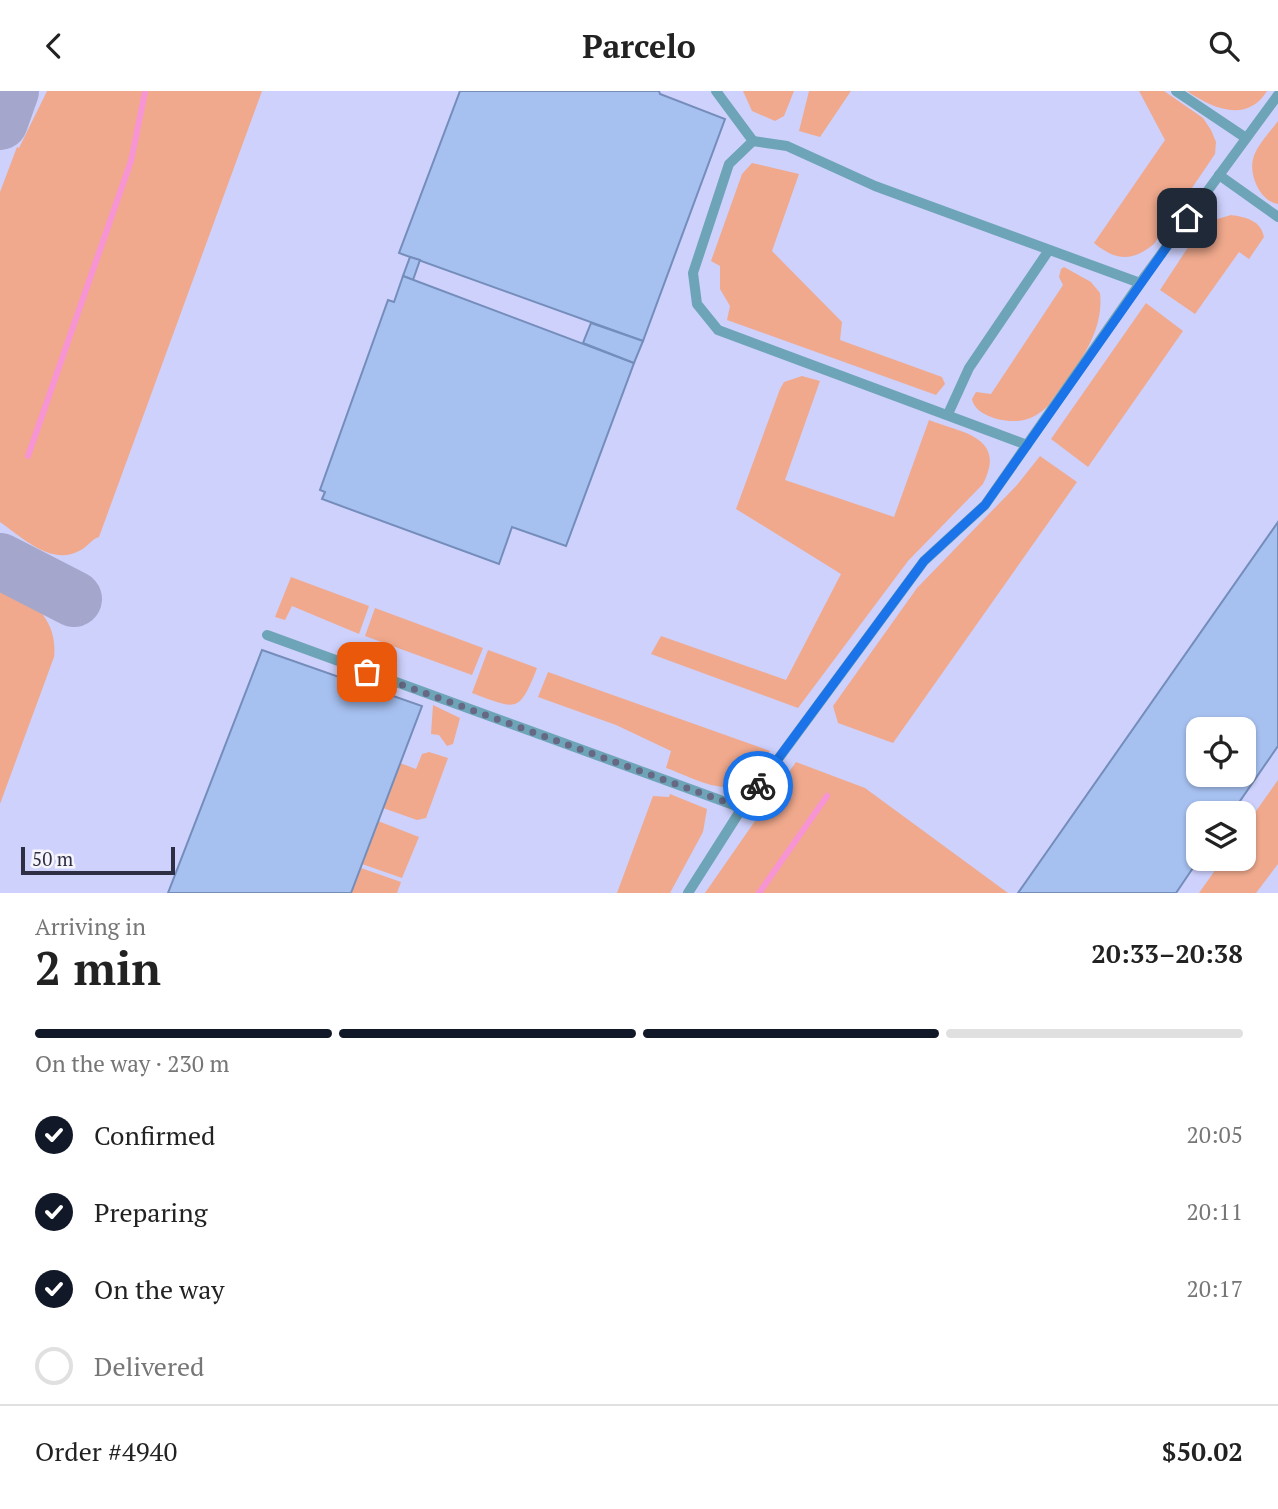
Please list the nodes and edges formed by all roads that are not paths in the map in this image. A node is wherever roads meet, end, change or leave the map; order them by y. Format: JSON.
{"nodes":[{"id":1,"x":716,"y":91,"type":"edge"},
{"id":2,"x":1176,"y":91,"type":"edge"},
{"id":3,"x":1278,"y":95,"type":"edge"},
{"id":4,"x":1246,"y":138,"type":"junction"},
{"id":5,"x":753,"y":141,"type":"junction"},
{"id":6,"x":1219,"y":175,"type":"junction"},
{"id":7,"x":1278,"y":217,"type":"edge"},
{"id":8,"x":1049,"y":250,"type":"junction"},
{"id":9,"x":1139,"y":283,"type":"junction"},
{"id":10,"x":948,"y":414,"type":"junction"},
{"id":11,"x":1027,"y":445,"type":"junction"},
{"id":12,"x":267,"y":635,"type":"dead end"},
{"id":13,"x":742,"y":808,"type":"junction"},
{"id":14,"x":688,"y":893,"type":"edge"}],
"edges":[{"from":1,"to":5,"type":"lane"},
{"from":2,"to":4,"type":"lane"},
{"from":3,"to":4,"type":"lane"},
{"from":4,"to":6,"type":"lane"},
{"from":5,"to":8,"type":"lane"},
{"from":5,"to":10,"type":"lane"},
{"from":6,"to":7,"type":"lane"},
{"from":6,"to":9,"type":"lane"},
{"from":8,"to":9,"type":"lane"},
{"from":8,"to":10,"type":"lane"},
{"from":9,"to":11,"type":"lane"},
{"from":10,"to":11,"type":"lane"},
{"from":11,"to":13,"type":"lane"},
{"from":12,"to":13,"type":"lane"},
{"from":13,"to":14,"type":"lane"}]}
